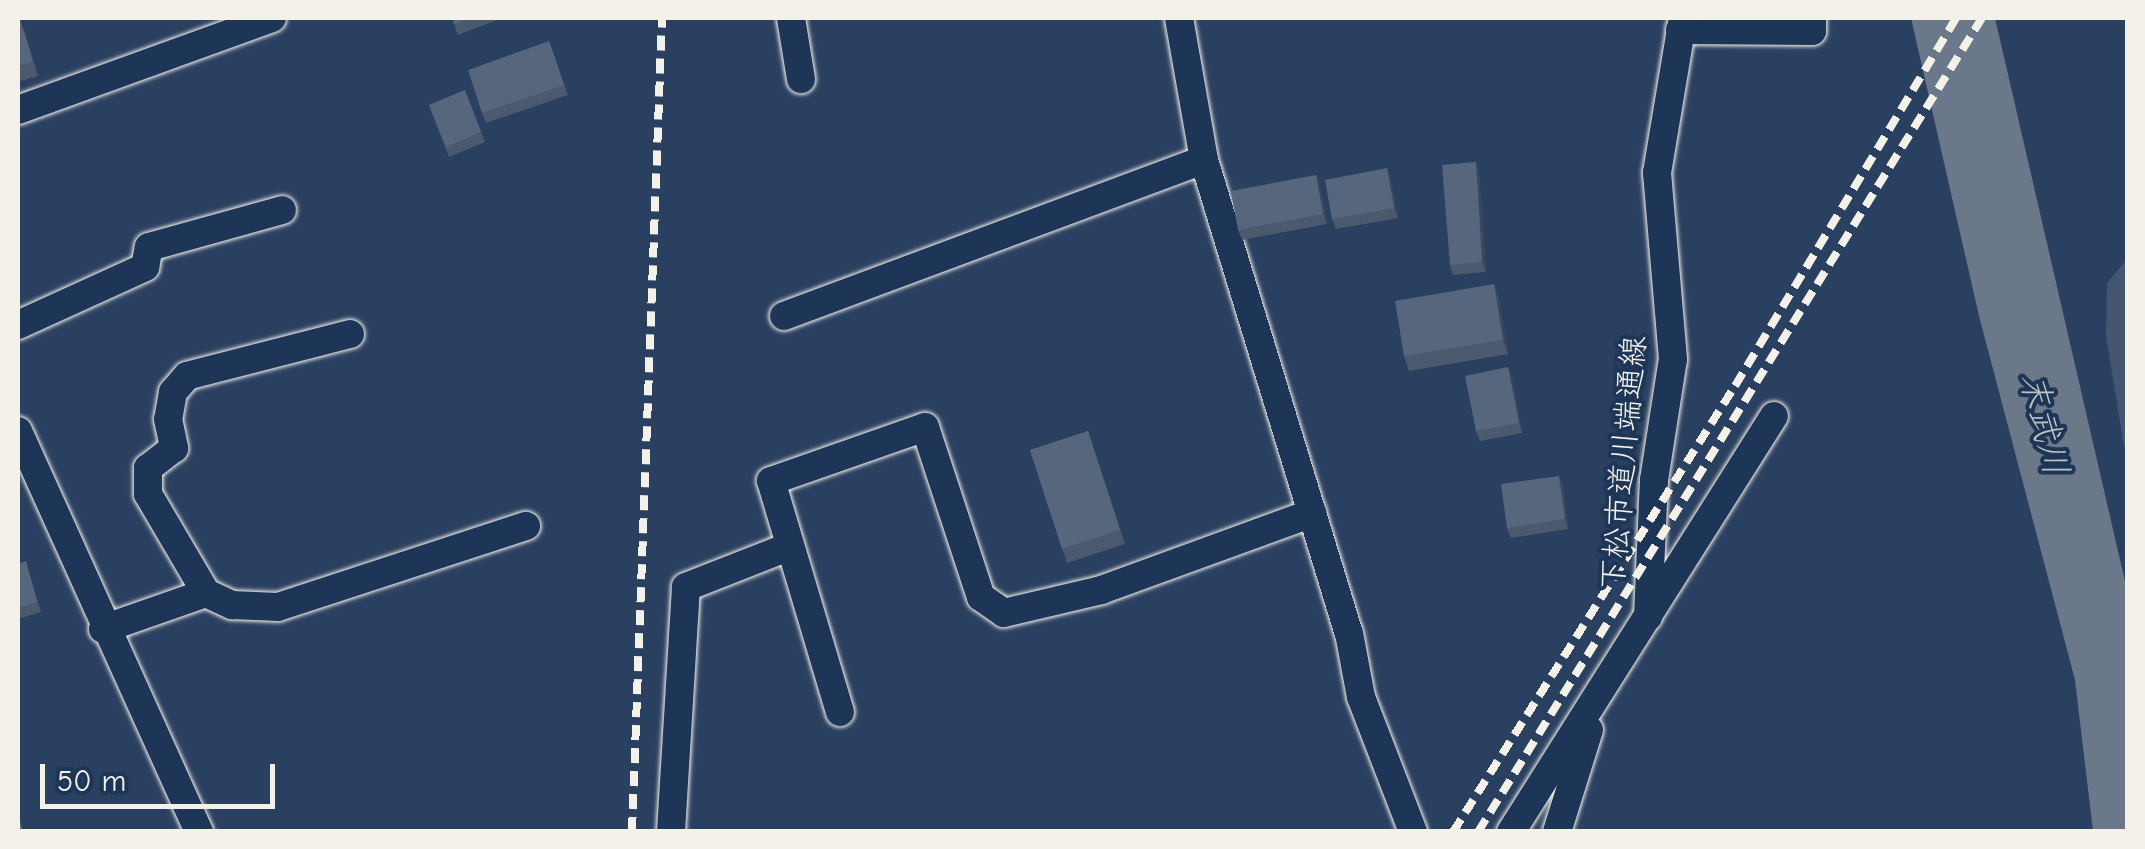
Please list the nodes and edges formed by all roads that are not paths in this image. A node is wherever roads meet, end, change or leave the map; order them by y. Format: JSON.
{"nodes":[{"id":1,"x":272,"y":18,"type":"edge"},
{"id":2,"x":790,"y":18,"type":"edge"},
{"id":3,"x":1180,"y":18,"type":"edge"},
{"id":4,"x":1812,"y":18,"type":"edge"},
{"id":5,"x":1681,"y":24,"type":"edge"},
{"id":6,"x":801,"y":79,"type":"dead end"},
{"id":7,"x":18,"y":110,"type":"edge"},
{"id":8,"x":1204,"y":160,"type":"junction"},
{"id":9,"x":282,"y":210,"type":"dead end"},
{"id":10,"x":784,"y":316,"type":"dead end"},
{"id":11,"x":18,"y":325,"type":"edge"},
{"id":12,"x":350,"y":334,"type":"dead end"},
{"id":13,"x":1774,"y":416,"type":"dead end"},
{"id":14,"x":18,"y":431,"type":"edge"},
{"id":15,"x":1312,"y":513,"type":"junction"},
{"id":16,"x":526,"y":526,"type":"dead end"},
{"id":17,"x":788,"y":547,"type":"junction"},
{"id":18,"x":206,"y":593,"type":"junction"},
{"id":19,"x":1648,"y":617,"type":"junction"},
{"id":20,"x":103,"y":629,"type":"junction"},
{"id":21,"x":840,"y":712,"type":"dead end"},
{"id":22,"x":1587,"y":718,"type":"junction"},
{"id":23,"x":199,"y":832,"type":"edge"},
{"id":24,"x":671,"y":832,"type":"edge"},
{"id":25,"x":1413,"y":832,"type":"edge"},
{"id":26,"x":1512,"y":832,"type":"edge"},
{"id":27,"x":1558,"y":832,"type":"edge"}],
"edges":[{"from":1,"to":7,"type":"street"},
{"from":2,"to":6,"type":"street"},
{"from":3,"to":8,"type":"street"},
{"from":4,"to":5,"type":"street"},
{"from":5,"to":19,"type":"street","name":"下松市道川端通線"},
{"from":8,"to":10,"type":"street"},
{"from":8,"to":15,"type":"street"},
{"from":9,"to":11,"type":"street"},
{"from":12,"to":18,"type":"street"},
{"from":13,"to":19,"type":"street"},
{"from":14,"to":20,"type":"street"},
{"from":15,"to":17,"type":"street"},
{"from":15,"to":25,"type":"street"},
{"from":16,"to":18,"type":"street"},
{"from":17,"to":21,"type":"street"},
{"from":17,"to":24,"type":"street"},
{"from":18,"to":20,"type":"street"},
{"from":19,"to":22,"type":"street"},
{"from":20,"to":23,"type":"street"},
{"from":22,"to":26,"type":"street"},
{"from":22,"to":27,"type":"street"}]}
